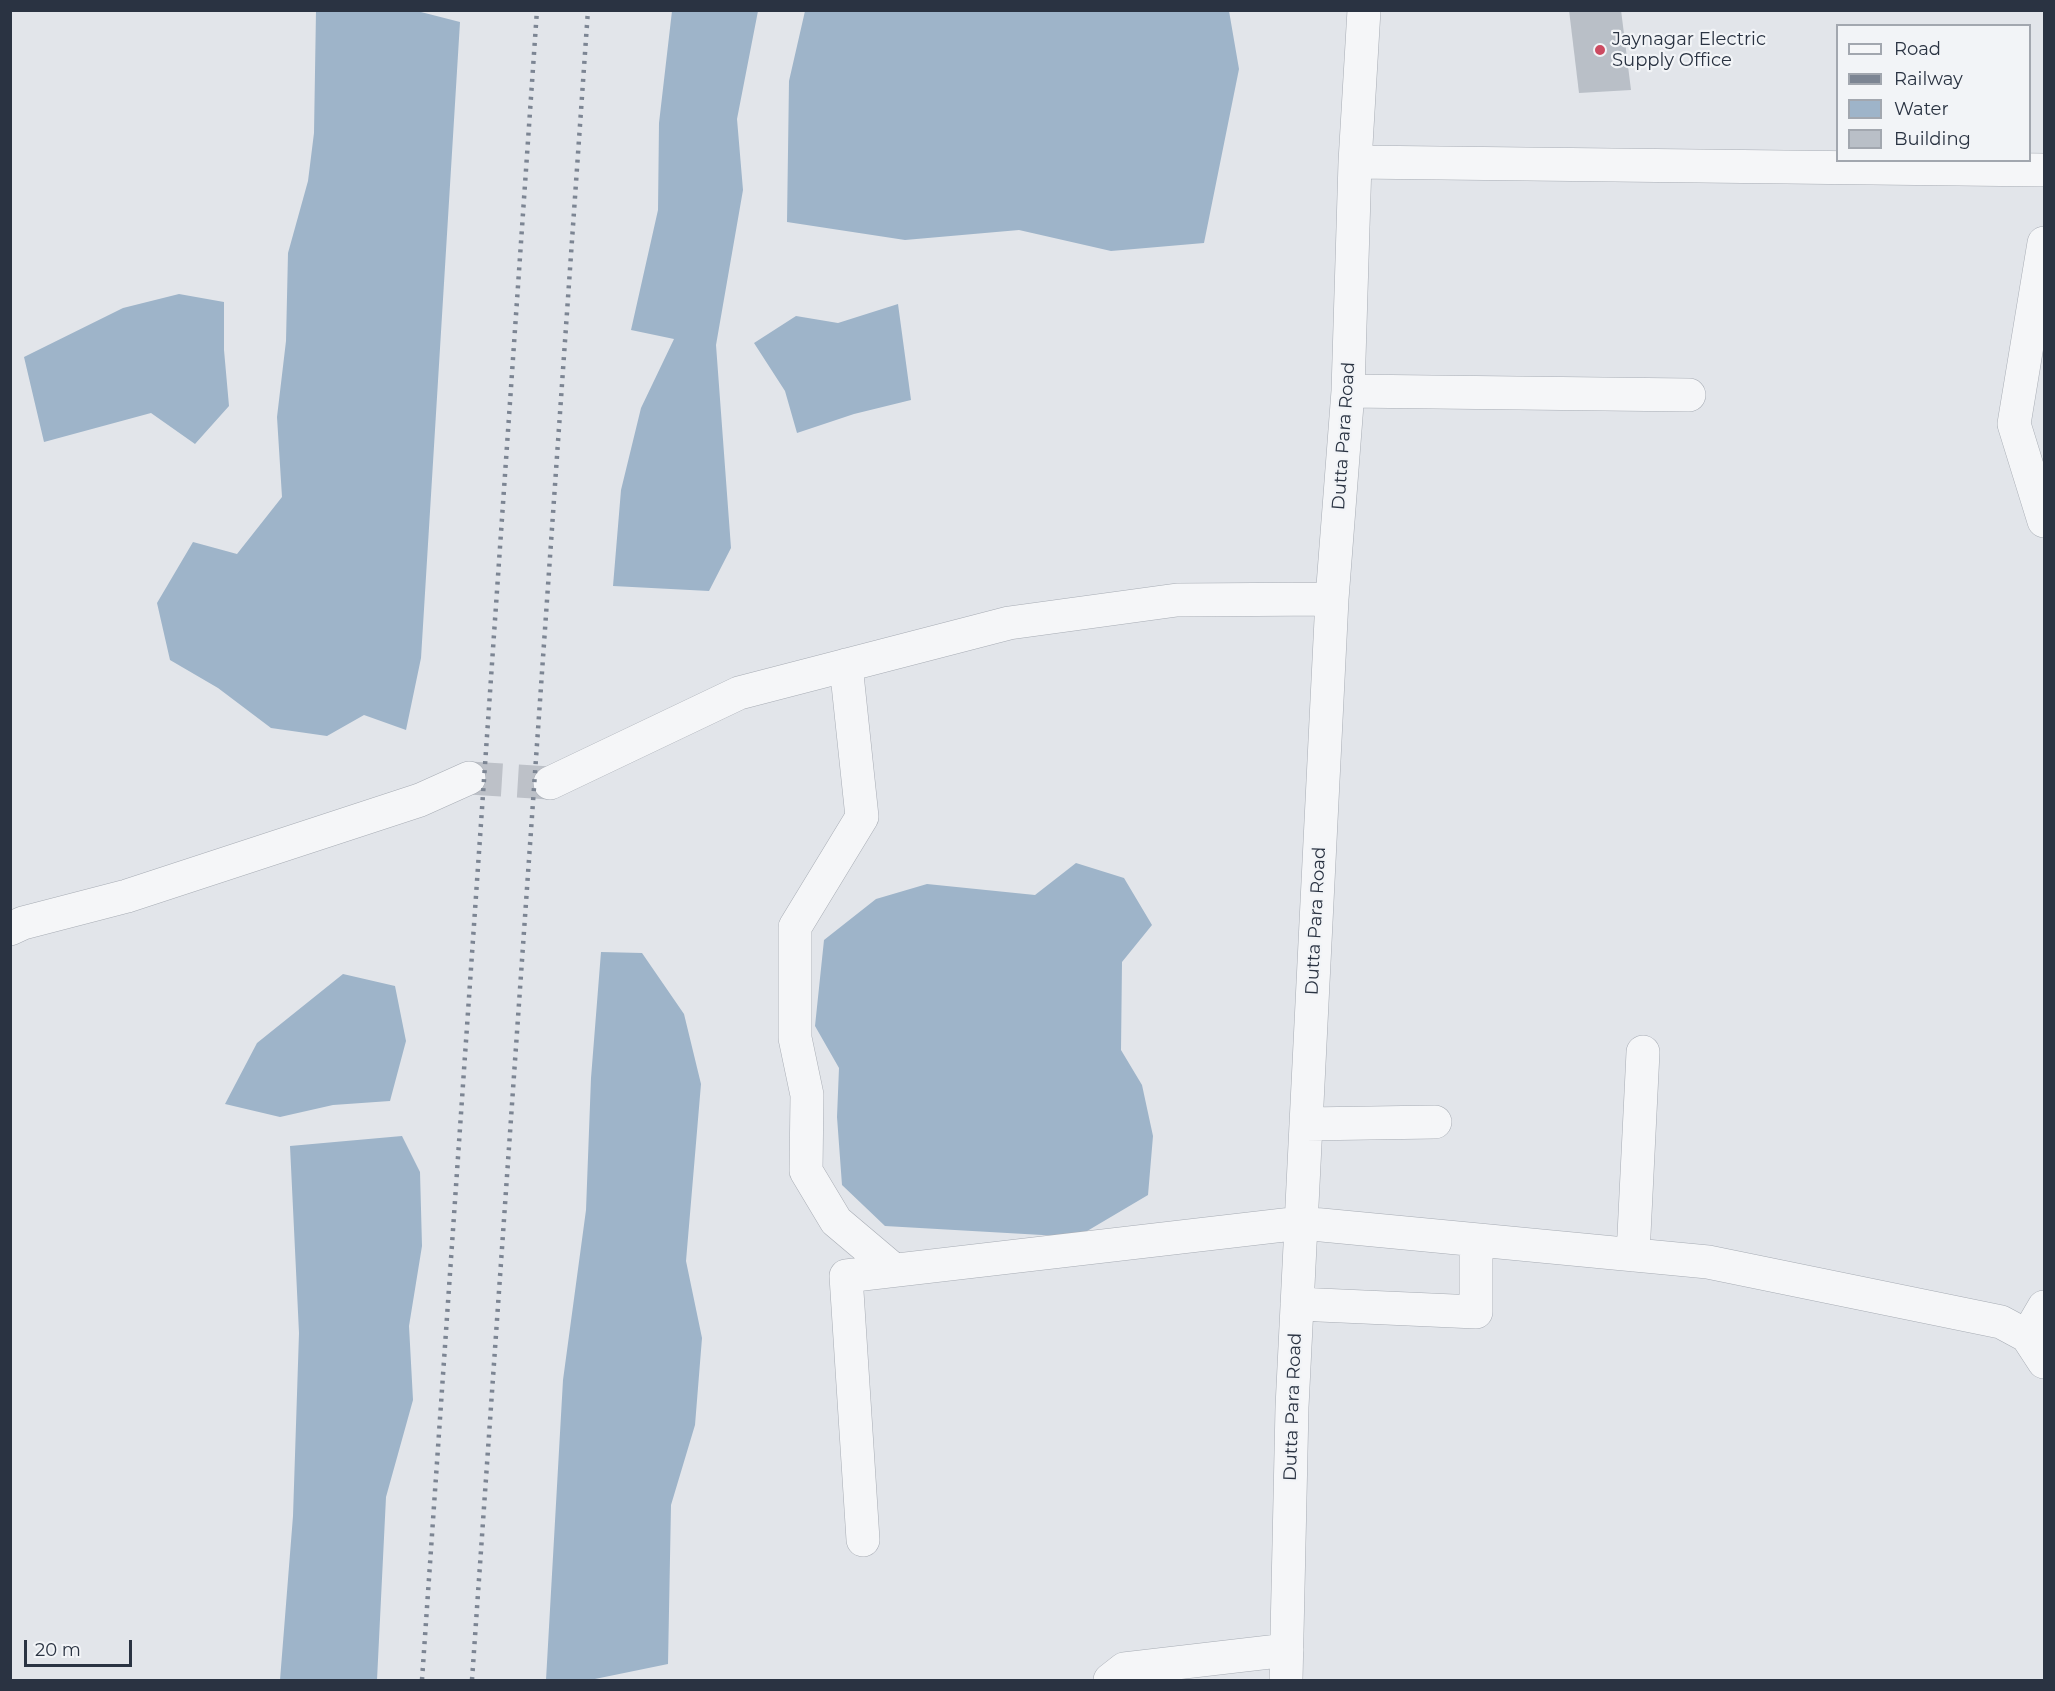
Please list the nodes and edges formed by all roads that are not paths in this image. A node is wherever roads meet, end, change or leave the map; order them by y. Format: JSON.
{"nodes":[{"id":1,"x":1364,"y":10,"type":"edge"},
{"id":2,"x":1354,"y":162,"type":"junction"},
{"id":3,"x":2044,"y":170,"type":"edge"},
{"id":4,"x":2044,"y":243,"type":"edge"},
{"id":5,"x":2041,"y":279,"type":"edge"},
{"id":6,"x":1348,"y":392,"type":"junction"},
{"id":7,"x":1689,"y":395,"type":"dead end"},
{"id":8,"x":2044,"y":521,"type":"edge"},
{"id":9,"x":1332,"y":599,"type":"junction"},
{"id":10,"x":846,"y":665,"type":"junction"},
{"id":11,"x":469,"y":778,"type":"tunnel mouth"},
{"id":12,"x":550,"y":783,"type":"tunnel mouth"},
{"id":13,"x":14,"y":923,"type":"edge"},
{"id":14,"x":1643,"y":1052,"type":"dead end"},
{"id":15,"x":1435,"y":1122,"type":"dead end"},
{"id":16,"x":1306,"y":1124,"type":"junction"},
{"id":17,"x":1301,"y":1223,"type":"junction"},
{"id":18,"x":1476,"y":1240,"type":"junction"},
{"id":19,"x":1633,"y":1255,"type":"junction"},
{"id":20,"x":894,"y":1270,"type":"junction"},
{"id":21,"x":1297,"y":1304,"type":"junction"},
{"id":22,"x":2044,"y":1307,"type":"edge"},
{"id":23,"x":2036,"y":1349,"type":"edge"},
{"id":24,"x":863,"y":1540,"type":"dead end"},
{"id":25,"x":1286,"y":1665,"type":"edge"},
{"id":26,"x":1110,"y":1680,"type":"edge"}],
"edges":[{"from":1,"to":2,"type":"street","name":"Dutta Para Road"},
{"from":2,"to":3,"type":"street"},
{"from":2,"to":6,"type":"street","name":"Dutta Para Road"},
{"from":4,"to":5,"type":"street"},
{"from":5,"to":8,"type":"street"},
{"from":6,"to":7,"type":"street"},
{"from":6,"to":9,"type":"street","name":"Dutta Para Road"},
{"from":9,"to":10,"type":"street"},
{"from":9,"to":16,"type":"street","name":"Dutta Para Road"},
{"from":10,"to":12,"type":"street"},
{"from":10,"to":20,"type":"street"},
{"from":11,"to":13,"type":"street"},
{"from":14,"to":19,"type":"street"},
{"from":15,"to":16,"type":"street"},
{"from":16,"to":17,"type":"street","name":"Dutta Para Road"},
{"from":17,"to":18,"type":"street"},
{"from":17,"to":20,"type":"street"},
{"from":17,"to":21,"type":"street","name":"Dutta Para Road"},
{"from":18,"to":19,"type":"street"},
{"from":18,"to":21,"type":"street"},
{"from":19,"to":23,"type":"street"},
{"from":20,"to":24,"type":"street"},
{"from":21,"to":25,"type":"street","name":"Dutta Para Road"},
{"from":22,"to":23,"type":"street"},
{"from":25,"to":26,"type":"street"}]}
